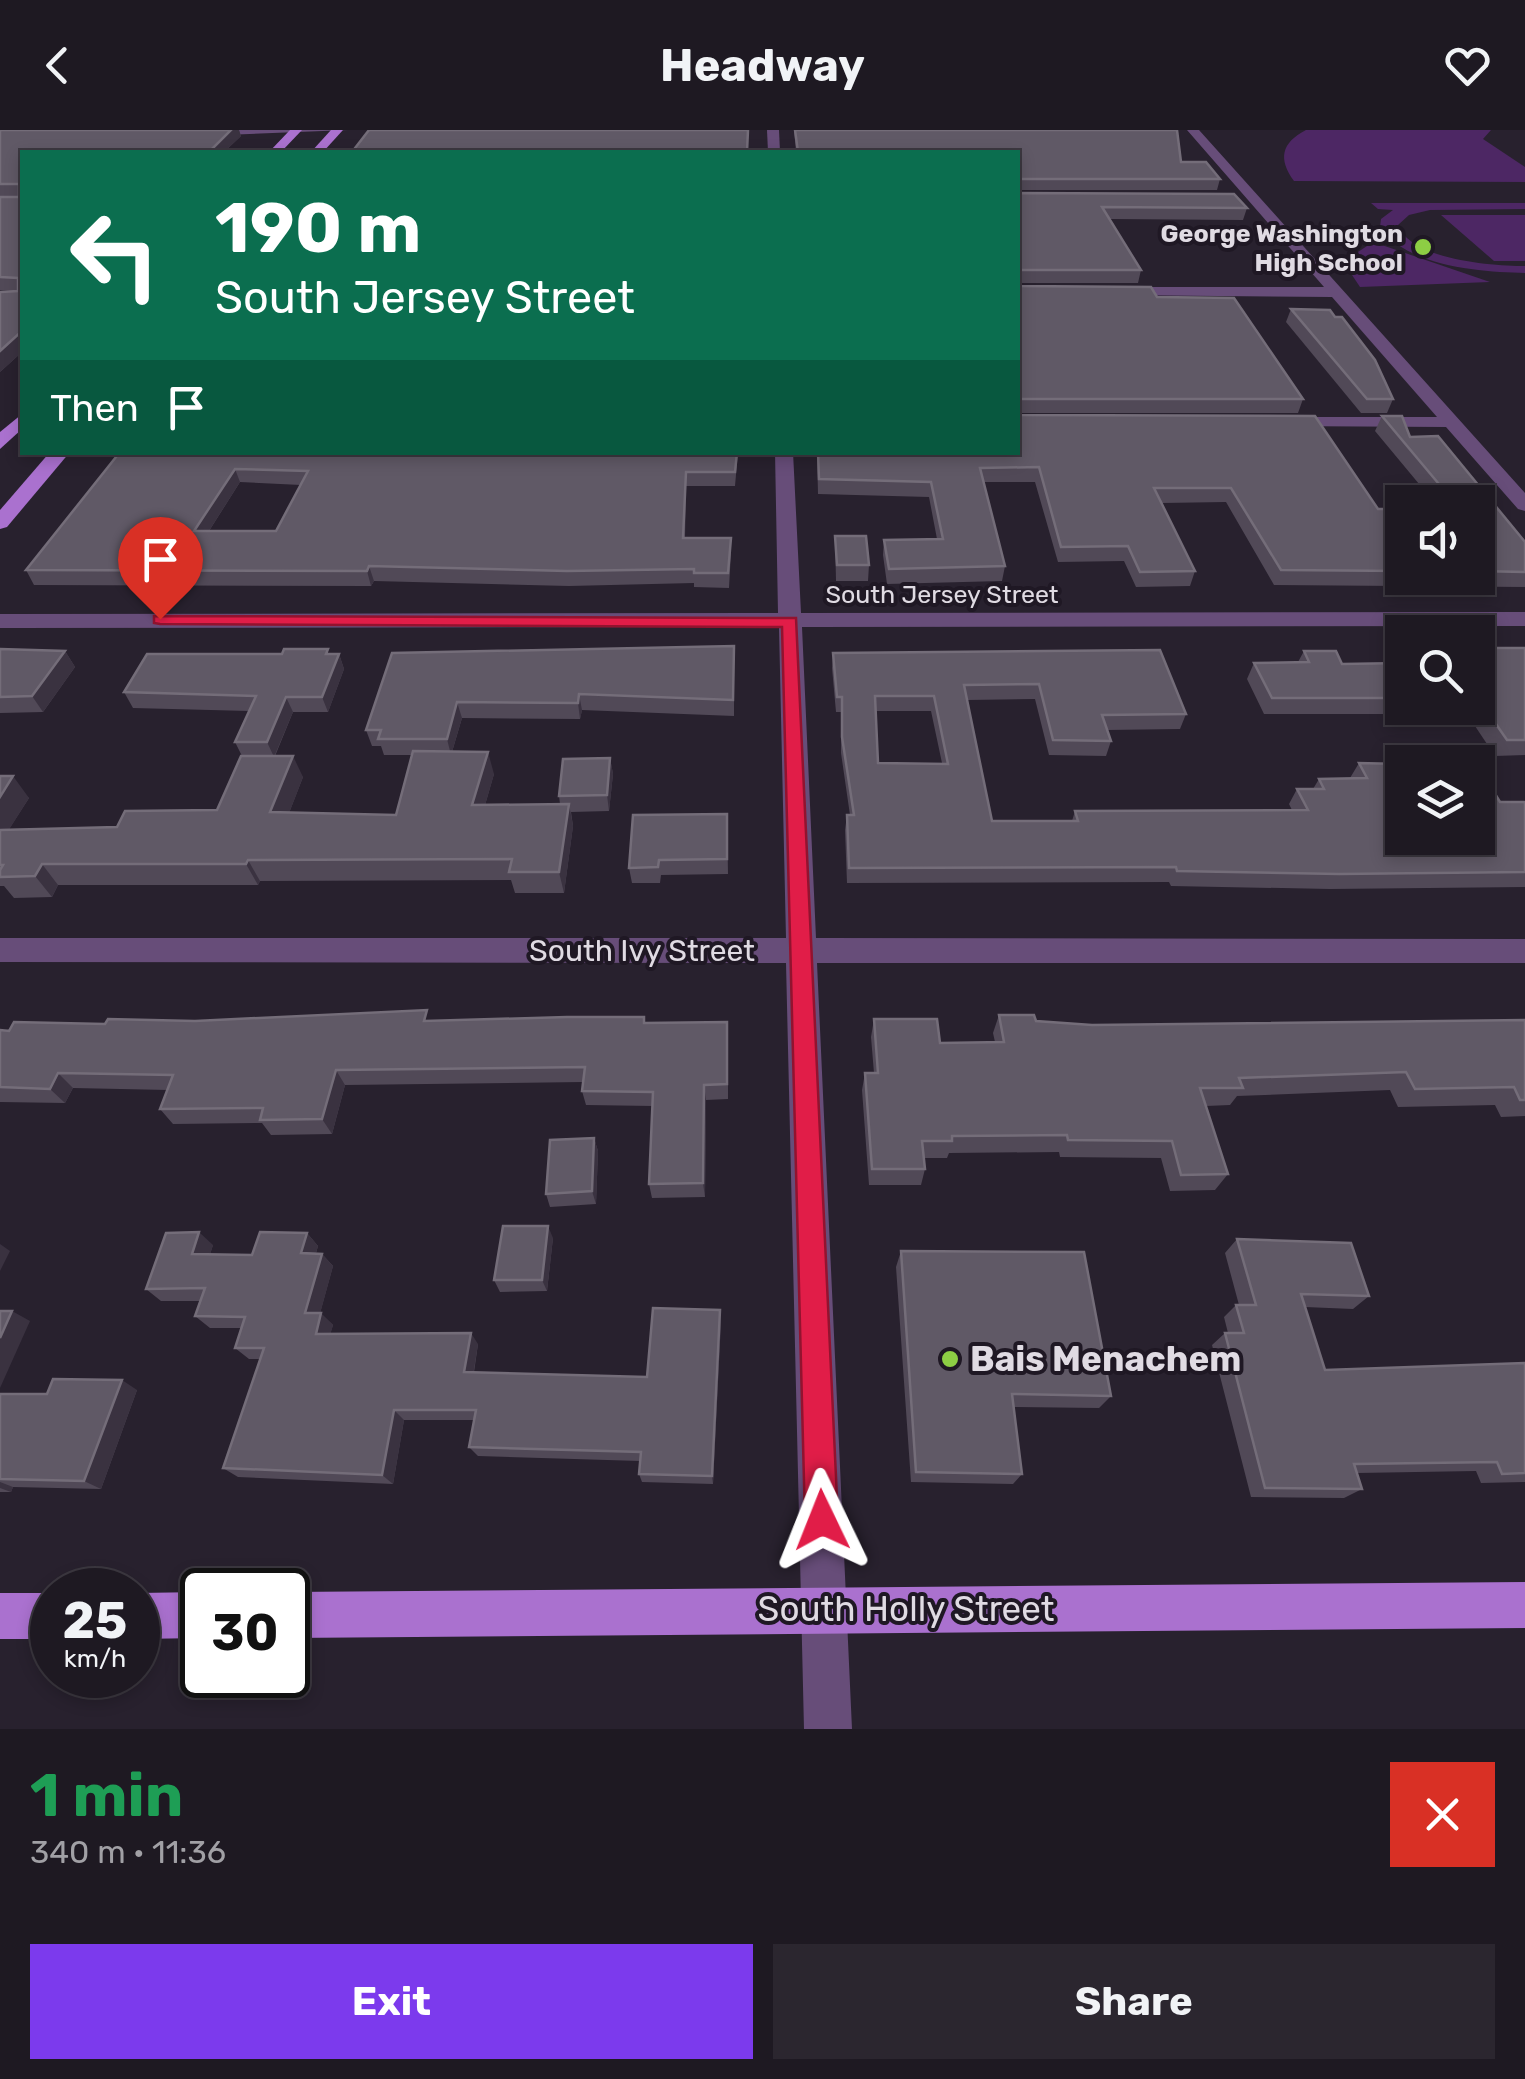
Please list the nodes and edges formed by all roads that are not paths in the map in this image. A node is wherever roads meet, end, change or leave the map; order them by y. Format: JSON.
{"nodes":[{"id":1,"x":295,"y":130,"type":"edge"},
{"id":2,"x":338,"y":130,"type":"edge"},
{"id":3,"x":1194,"y":130,"type":"edge"},
{"id":4,"x":190,"y":133,"type":"edge"},
{"id":5,"x":276,"y":150,"type":"edge"},
{"id":6,"x":320,"y":150,"type":"edge"},
{"id":7,"x":1236,"y":198,"type":"edge"},
{"id":8,"x":1253,"y":198,"type":"junction"},
{"id":9,"x":1089,"y":292,"type":"edge"},
{"id":10,"x":1335,"y":292,"type":"junction"},
{"id":11,"x":1267,"y":422,"type":"edge"},
{"id":12,"x":1451,"y":422,"type":"junction"},
{"id":13,"x":12,"y":425,"type":"edge"},
{"id":14,"x":0,"y":443,"type":"edge"},
{"id":15,"x":58,"y":455,"type":"edge"},
{"id":16,"x":784,"y":455,"type":"edge"},
{"id":17,"x":1525,"y":505,"type":"edge"},
{"id":18,"x":0,"y":522,"type":"edge"},
{"id":19,"x":1525,"y":619,"type":"edge"},
{"id":20,"x":0,"y":621,"type":"edge"},
{"id":21,"x":790,"y":622,"type":"junction"},
{"id":22,"x":0,"y":950,"type":"edge"},
{"id":23,"x":801,"y":951,"type":"junction"},
{"id":24,"x":1525,"y":951,"type":"edge"},
{"id":25,"x":1525,"y":1605,"type":"edge"},
{"id":26,"x":826,"y":1608,"type":"junction"},
{"id":27,"x":310,"y":1615,"type":"edge"},
{"id":28,"x":0,"y":1616,"type":"edge"},
{"id":29,"x":30,"y":1616,"type":"edge"},
{"id":30,"x":828,"y":1729,"type":"edge"}],
"edges":[{"from":1,"to":2,"type":"street"},
{"from":1,"to":4,"type":"street"},
{"from":1,"to":5,"type":"main road"},
{"from":2,"to":6,"type":"main road"},
{"from":3,"to":8,"type":"street"},
{"from":7,"to":8,"type":"street"},
{"from":8,"to":10,"type":"street"},
{"from":9,"to":10,"type":"street"},
{"from":10,"to":12,"type":"street"},
{"from":11,"to":12,"type":"street"},
{"from":12,"to":17,"type":"street"},
{"from":13,"to":14,"type":"main road"},
{"from":15,"to":18,"type":"main road"},
{"from":16,"to":21,"type":"street"},
{"from":19,"to":21,"type":"street","name":"South Jersey Street"},
{"from":20,"to":21,"type":"street","name":"South Jersey Street"},
{"from":21,"to":23,"type":"street"},
{"from":22,"to":23,"type":"street","name":"South Ivy Street"},
{"from":23,"to":24,"type":"street","name":"South Ivy Street"},
{"from":23,"to":26,"type":"street"},
{"from":25,"to":26,"type":"main road","name":"South Holly Street"},
{"from":26,"to":27,"type":"main road","name":"South Holly Street"},
{"from":26,"to":30,"type":"street"},
{"from":28,"to":29,"type":"main road"}]}
